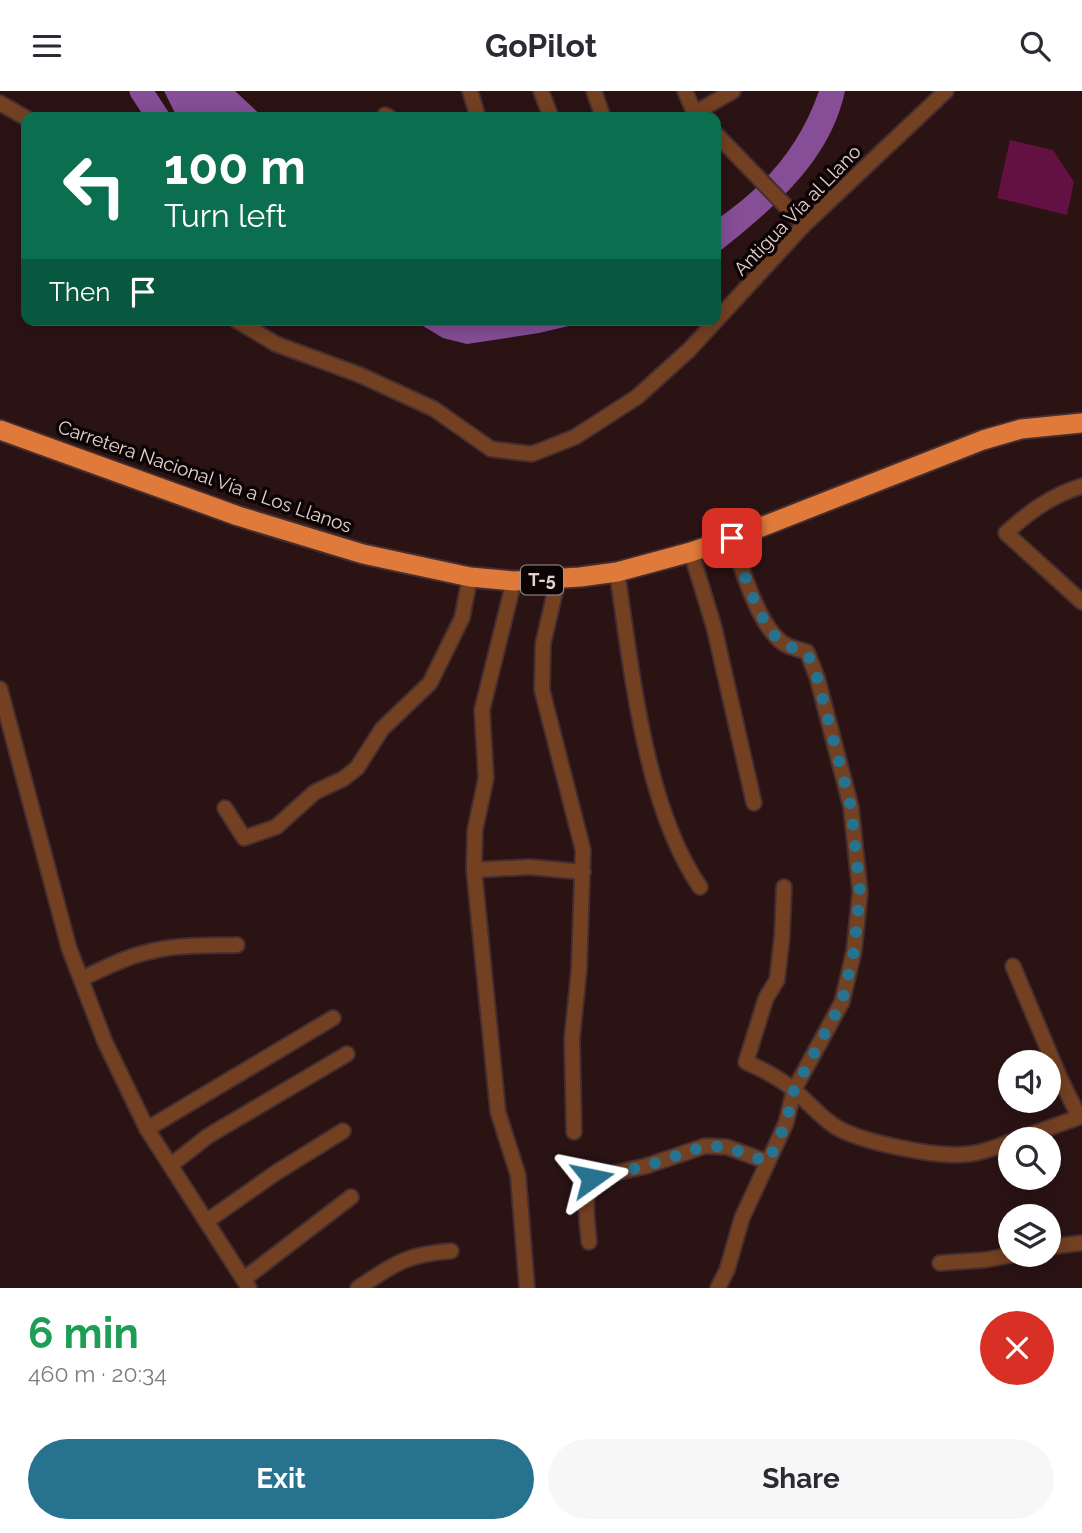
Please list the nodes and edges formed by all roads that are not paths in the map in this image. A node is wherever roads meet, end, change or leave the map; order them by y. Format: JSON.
{"nodes":[{"id":1,"x":470,"y":91,"type":"edge"},
{"id":2,"x":541,"y":91,"type":"edge"},
{"id":3,"x":594,"y":91,"type":"edge"},
{"id":4,"x":685,"y":91,"type":"edge"},
{"id":5,"x":733,"y":91,"type":"edge"},
{"id":6,"x":946,"y":91,"type":"edge"},
{"id":7,"x":0,"y":103,"type":"edge"},
{"id":8,"x":476,"y":112,"type":"edge"},
{"id":9,"x":549,"y":112,"type":"edge"},
{"id":10,"x":601,"y":112,"type":"edge"},
{"id":11,"x":695,"y":112,"type":"edge"},
{"id":12,"x":703,"y":112,"type":"edge"},
{"id":13,"x":21,"y":114,"type":"edge"},
{"id":14,"x":721,"y":139,"type":"edge"},
{"id":15,"x":804,"y":225,"type":"junction"},
{"id":16,"x":721,"y":316,"type":"edge"},
{"id":17,"x":246,"y":326,"type":"edge"},
{"id":18,"x":712,"y":326,"type":"edge"},
{"id":19,"x":1082,"y":423,"type":"edge"},
{"id":20,"x":0,"y":430,"type":"edge"},
{"id":21,"x":1082,"y":486,"type":"edge"},
{"id":22,"x":732,"y":538,"type":"junction"},
{"id":23,"x":691,"y":552,"type":"junction"},
{"id":24,"x":617,"y":572,"type":"junction"},
{"id":25,"x":470,"y":577,"type":"junction"},
{"id":26,"x":558,"y":579,"type":"junction"},
{"id":27,"x":514,"y":581,"type":"junction"},
{"id":28,"x":1082,"y":602,"type":"edge"},
{"id":29,"x":0,"y":689,"type":"edge"},
{"id":30,"x":6,"y":729,"type":"edge"},
{"id":31,"x":754,"y":803,"type":"dead end"},
{"id":32,"x":225,"y":808,"type":"dead end"},
{"id":33,"x":474,"y":870,"type":"junction"},
{"id":34,"x":583,"y":872,"type":"junction"},
{"id":35,"x":700,"y":887,"type":"dead end"},
{"id":36,"x":784,"y":887,"type":"dead end"},
{"id":37,"x":237,"y":945,"type":"dead end"},
{"id":38,"x":1013,"y":966,"type":"dead end"},
{"id":39,"x":81,"y":979,"type":"junction"},
{"id":40,"x":333,"y":1018,"type":"dead end"},
{"id":41,"x":347,"y":1054,"type":"dead end"},
{"id":42,"x":794,"y":1090,"type":"junction"},
{"id":43,"x":1081,"y":1117,"type":"edge"},
{"id":44,"x":1052,"y":1127,"type":"edge"},
{"id":45,"x":147,"y":1129,"type":"junction"},
{"id":46,"x":343,"y":1131,"type":"dead end"},
{"id":47,"x":574,"y":1132,"type":"dead end"},
{"id":48,"x":998,"y":1146,"type":"edge"},
{"id":49,"x":768,"y":1162,"type":"junction"},
{"id":50,"x":171,"y":1165,"type":"junction"},
{"id":51,"x":351,"y":1197,"type":"dead end"},
{"id":52,"x":206,"y":1221,"type":"junction"},
{"id":53,"x":589,"y":1242,"type":"dead end"},
{"id":54,"x":1082,"y":1243,"type":"edge"},
{"id":55,"x":1061,"y":1245,"type":"edge"},
{"id":56,"x":451,"y":1251,"type":"dead end"},
{"id":57,"x":998,"y":1258,"type":"edge"},
{"id":58,"x":940,"y":1263,"type":"dead end"},
{"id":59,"x":246,"y":1283,"type":"edge"},
{"id":60,"x":358,"y":1288,"type":"edge"},
{"id":61,"x":527,"y":1288,"type":"edge"},
{"id":62,"x":718,"y":1288,"type":"edge"}],
"edges":[{"from":1,"to":8,"type":"street"},
{"from":2,"to":9,"type":"street"},
{"from":3,"to":10,"type":"street"},
{"from":4,"to":11,"type":"street"},
{"from":5,"to":12,"type":"street"},
{"from":6,"to":15,"type":"street","name":"Antigua Vía al Llano"},
{"from":7,"to":13,"type":"street"},
{"from":14,"to":15,"type":"street"},
{"from":15,"to":16,"type":"street","name":"Antigua Vía al Llano"},
{"from":17,"to":18,"type":"street","name":"Antigua Vía al Llano"},
{"from":19,"to":22,"type":"highway","name":"Carretera Nacional Vía a Los Llanos","number":"T-5"},
{"from":20,"to":25,"type":"highway","name":"Carretera Nacional Vía a Los Llanos","number":"T-5"},
{"from":21,"to":28,"type":"street"},
{"from":22,"to":23,"type":"highway","name":"Carretera Nacional Vía a Los Llanos","number":"T-5"},
{"from":22,"to":42,"type":"street"},
{"from":23,"to":24,"type":"highway","name":"Carretera Nacional Vía a Los Llanos","number":"T-5"},
{"from":23,"to":31,"type":"street"},
{"from":24,"to":26,"type":"highway","name":"Carretera Nacional Vía a Los Llanos","number":"T-5"},
{"from":24,"to":35,"type":"street"},
{"from":25,"to":27,"type":"highway","name":"Carretera Nacional Vía a Los Llanos","number":"T-5"},
{"from":25,"to":32,"type":"street"},
{"from":26,"to":27,"type":"highway","name":"Carretera Nacional Vía a Los Llanos","number":"T-5"},
{"from":26,"to":34,"type":"street"},
{"from":27,"to":33,"type":"street"},
{"from":29,"to":30,"type":"street"},
{"from":30,"to":39,"type":"street"},
{"from":33,"to":34,"type":"street"},
{"from":33,"to":61,"type":"street"},
{"from":34,"to":47,"type":"street"},
{"from":36,"to":42,"type":"street"},
{"from":37,"to":39,"type":"street"},
{"from":38,"to":43,"type":"street"},
{"from":39,"to":45,"type":"street"},
{"from":40,"to":45,"type":"street"},
{"from":41,"to":50,"type":"street"},
{"from":42,"to":48,"type":"street"},
{"from":42,"to":49,"type":"street"},
{"from":43,"to":44,"type":"street"},
{"from":45,"to":50,"type":"street"},
{"from":46,"to":52,"type":"street"},
{"from":49,"to":53,"type":"street"},
{"from":49,"to":62,"type":"street"},
{"from":50,"to":52,"type":"street"},
{"from":51,"to":59,"type":"street"},
{"from":52,"to":59,"type":"street"},
{"from":54,"to":55,"type":"street"},
{"from":56,"to":60,"type":"street"},
{"from":57,"to":58,"type":"street"}]}
